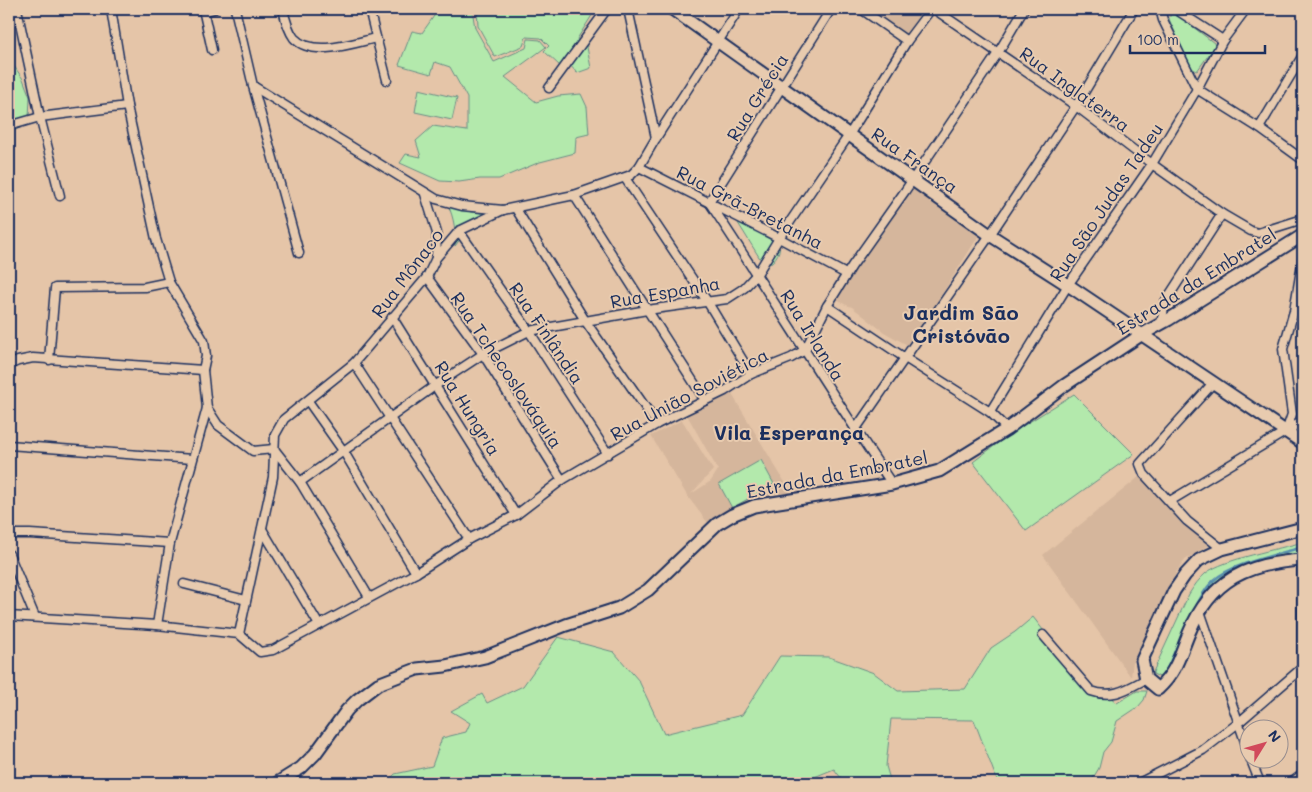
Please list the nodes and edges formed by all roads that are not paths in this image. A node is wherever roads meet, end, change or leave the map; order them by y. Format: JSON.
{"nodes":[{"id":1,"x":17,"y":9,"type":"edge"},
{"id":2,"x":111,"y":9,"type":"edge"},
{"id":3,"x":214,"y":9,"type":"edge"},
{"id":4,"x":236,"y":9,"type":"edge"},
{"id":5,"x":283,"y":9,"type":"edge"},
{"id":6,"x":369,"y":9,"type":"edge"},
{"id":7,"x":607,"y":9,"type":"edge"},
{"id":8,"x":628,"y":9,"type":"edge"},
{"id":9,"x":672,"y":9,"type":"edge"},
{"id":10,"x":738,"y":9,"type":"edge"},
{"id":11,"x":831,"y":9,"type":"edge"},
{"id":12,"x":861,"y":9,"type":"edge"},
{"id":13,"x":933,"y":9,"type":"edge"},
{"id":14,"x":1024,"y":9,"type":"edge"},
{"id":15,"x":1134,"y":9,"type":"edge"},
{"id":16,"x":1175,"y":9,"type":"edge"},
{"id":17,"x":1246,"y":9,"type":"edge"},
{"id":18,"x":203,"y":10,"type":"edge"},
{"id":19,"x":1161,"y":10,"type":"edge"},
{"id":20,"x":376,"y":38,"type":"junction"},
{"id":21,"x":1223,"y":40,"type":"junction"},
{"id":22,"x":717,"y":41,"type":"junction"},
{"id":23,"x":907,"y":41,"type":"junction"},
{"id":24,"x":212,"y":50,"type":"dead end"},
{"id":25,"x":998,"y":53,"type":"junction"},
{"id":26,"x":1303,"y":55,"type":"edge"},
{"id":27,"x":387,"y":80,"type":"dead end"},
{"id":28,"x":253,"y":86,"type":"junction"},
{"id":29,"x":781,"y":86,"type":"junction"},
{"id":30,"x":549,"y":88,"type":"dead end"},
{"id":31,"x":1197,"y":89,"type":"junction"},
{"id":32,"x":127,"y":106,"type":"junction"},
{"id":33,"x":1076,"y":106,"type":"junction"},
{"id":34,"x":40,"y":117,"type":"junction"},
{"id":35,"x":9,"y":126,"type":"edge"},
{"id":36,"x":1259,"y":128,"type":"junction"},
{"id":37,"x":849,"y":135,"type":"junction"},
{"id":38,"x":656,"y":138,"type":"junction"},
{"id":39,"x":1303,"y":160,"type":"edge"},
{"id":40,"x":1152,"y":164,"type":"junction"},
{"id":41,"x":639,"y":167,"type":"junction"},
{"id":42,"x":625,"y":178,"type":"junction"},
{"id":43,"x":913,"y":179,"type":"junction"},
{"id":44,"x":425,"y":194,"type":"junction"},
{"id":45,"x":574,"y":195,"type":"junction"},
{"id":46,"x":60,"y":196,"type":"dead end"},
{"id":47,"x":709,"y":202,"type":"junction"},
{"id":48,"x":516,"y":209,"type":"junction"},
{"id":49,"x":503,"y":210,"type":"junction"},
{"id":50,"x":1222,"y":214,"type":"junction"},
{"id":51,"x":1303,"y":219,"type":"edge"},
{"id":52,"x":458,"y":231,"type":"junction"},
{"id":53,"x":990,"y":235,"type":"junction"},
{"id":54,"x":1303,"y":235,"type":"edge"},
{"id":55,"x":779,"y":238,"type":"junction"},
{"id":56,"x":299,"y":253,"type":"dead end"},
{"id":57,"x":436,"y":258,"type":"junction"},
{"id":58,"x":1303,"y":258,"type":"edge"},
{"id":59,"x":758,"y":274,"type":"junction"},
{"id":60,"x":846,"y":274,"type":"junction"},
{"id":61,"x":427,"y":277,"type":"junction"},
{"id":62,"x":170,"y":282,"type":"junction"},
{"id":63,"x":1068,"y":284,"type":"junction"},
{"id":64,"x":707,"y":301,"type":"junction"},
{"id":65,"x":827,"y":306,"type":"junction"},
{"id":66,"x":647,"y":310,"type":"junction"},
{"id":67,"x":392,"y":318,"type":"junction"},
{"id":68,"x":586,"y":322,"type":"junction"},
{"id":69,"x":1161,"y":324,"type":"junction"},
{"id":70,"x":529,"y":331,"type":"junction"},
{"id":71,"x":1141,"y":335,"type":"junction"},
{"id":72,"x":805,"y":350,"type":"junction"},
{"id":73,"x":483,"y":354,"type":"junction"},
{"id":74,"x":905,"y":358,"type":"junction"},
{"id":75,"x":49,"y":360,"type":"junction"},
{"id":76,"x":354,"y":363,"type":"junction"},
{"id":77,"x":9,"y":365,"type":"edge"},
{"id":78,"x":203,"y":370,"type":"junction"},
{"id":79,"x":751,"y":374,"type":"junction"},
{"id":80,"x":1214,"y":382,"type":"junction"},
{"id":81,"x":436,"y":385,"type":"junction"},
{"id":82,"x":705,"y":400,"type":"junction"},
{"id":83,"x":308,"y":401,"type":"junction"},
{"id":84,"x":206,"y":408,"type":"junction"},
{"id":85,"x":990,"y":412,"type":"junction"},
{"id":86,"x":391,"y":418,"type":"junction"},
{"id":87,"x":1303,"y":421,"type":"edge"},
{"id":88,"x":657,"y":424,"type":"junction"},
{"id":89,"x":1007,"y":429,"type":"junction"},
{"id":90,"x":855,"y":430,"type":"junction"},
{"id":91,"x":1286,"y":432,"type":"junction"},
{"id":92,"x":1303,"y":443,"type":"edge"},
{"id":93,"x":9,"y":445,"type":"edge"},
{"id":94,"x":274,"y":449,"type":"junction"},
{"id":95,"x":344,"y":452,"type":"junction"},
{"id":96,"x":608,"y":454,"type":"junction"},
{"id":97,"x":192,"y":458,"type":"junction"},
{"id":98,"x":562,"y":480,"type":"junction"},
{"id":99,"x":300,"y":482,"type":"junction"},
{"id":100,"x":892,"y":484,"type":"junction"},
{"id":101,"x":1170,"y":501,"type":"junction"},
{"id":102,"x":516,"y":515,"type":"junction"},
{"id":103,"x":1303,"y":528,"type":"edge"},
{"id":104,"x":262,"y":529,"type":"junction"},
{"id":105,"x":9,"y":536,"type":"edge"},
{"id":106,"x":469,"y":540,"type":"junction"},
{"id":107,"x":170,"y":543,"type":"junction"},
{"id":108,"x":1222,"y":548,"type":"junction"},
{"id":109,"x":9,"y":554,"type":"edge"},
{"id":110,"x":1303,"y":560,"type":"edge"},
{"id":111,"x":416,"y":572,"type":"junction"},
{"id":112,"x":184,"y":584,"type":"dead end"},
{"id":113,"x":369,"y":597,"type":"junction"},
{"id":114,"x":246,"y":600,"type":"junction"},
{"id":115,"x":1200,"y":612,"type":"junction"},
{"id":116,"x":9,"y":616,"type":"edge"},
{"id":117,"x":35,"y":618,"type":"junction"},
{"id":118,"x":319,"y":624,"type":"junction"},
{"id":119,"x":157,"y":625,"type":"junction"},
{"id":120,"x":239,"y":634,"type":"junction"},
{"id":121,"x":1043,"y":635,"type":"dead end"},
{"id":122,"x":1303,"y":667,"type":"edge"},
{"id":123,"x":1146,"y":679,"type":"junction"},
{"id":124,"x":1237,"y":724,"type":"junction"},
{"id":125,"x":1240,"y":731,"type":"edge"},
{"id":126,"x":1255,"y":770,"type":"edge"},
{"id":127,"x":1303,"y":774,"type":"edge"},
{"id":128,"x":278,"y":783,"type":"edge"},
{"id":129,"x":1139,"y":783,"type":"edge"},
{"id":130,"x":1260,"y":783,"type":"edge"},
{"id":131,"x":1292,"y":783,"type":"edge"}],
"edges":[{"from":1,"to":34,"type":"street"},
{"from":2,"to":32,"type":"street"},
{"from":3,"to":18,"type":"street"},
{"from":4,"to":28,"type":"street"},
{"from":5,"to":20,"type":"street"},
{"from":6,"to":20,"type":"street"},
{"from":7,"to":30,"type":"street"},
{"from":8,"to":38,"type":"street"},
{"from":9,"to":22,"type":"street","name":"Rua França"},
{"from":10,"to":22,"type":"street","name":"Rua Mônaco"},
{"from":11,"to":29,"type":"street","name":"Rua Grécia"},
{"from":12,"to":23,"type":"street"},
{"from":13,"to":23,"type":"street","name":"Rua Espanha"},
{"from":13,"to":25,"type":"street","name":"Rua Inglaterra"},
{"from":14,"to":25,"type":"street"},
{"from":15,"to":33,"type":"street"},
{"from":16,"to":21,"type":"street"},
{"from":17,"to":21,"type":"street","name":"Rua São Judas Tadeu"},
{"from":18,"to":24,"type":"street"},
{"from":19,"to":31,"type":"street"},
{"from":20,"to":27,"type":"street"},
{"from":21,"to":31,"type":"street","name":"Rua São Judas Tadeu"},
{"from":22,"to":29,"type":"street","name":"Rua França"},
{"from":22,"to":38,"type":"street","name":"Rua Mônaco"},
{"from":23,"to":37,"type":"street","name":"Rua Espanha"},
{"from":25,"to":33,"type":"street","name":"Rua Inglaterra"},
{"from":25,"to":43,"type":"street"},
{"from":26,"to":36,"type":"street"},
{"from":28,"to":44,"type":"street"},
{"from":28,"to":56,"type":"street"},
{"from":29,"to":37,"type":"street","name":"Rua França"},
{"from":29,"to":47,"type":"street","name":"Rua Grécia"},
{"from":31,"to":36,"type":"street"},
{"from":31,"to":40,"type":"street","name":"Rua São Judas Tadeu"},
{"from":32,"to":34,"type":"street"},
{"from":32,"to":62,"type":"street"},
{"from":33,"to":40,"type":"street","name":"Rua Inglaterra"},
{"from":33,"to":53,"type":"street"},
{"from":34,"to":35,"type":"street"},
{"from":34,"to":46,"type":"street"},
{"from":36,"to":39,"type":"street"},
{"from":37,"to":43,"type":"street","name":"Rua França"},
{"from":37,"to":55,"type":"street","name":"Rua Espanha"},
{"from":38,"to":41,"type":"street","name":"Rua Mônaco"},
{"from":40,"to":50,"type":"street","name":"Rua Inglaterra"},
{"from":40,"to":63,"type":"street","name":"Rua São Judas Tadeu"},
{"from":41,"to":42,"type":"street","name":"Rua Mônaco"},
{"from":41,"to":47,"type":"street","name":"Rua Grã-Bretanha"},
{"from":42,"to":45,"type":"street","name":"Rua Mônaco"},
{"from":42,"to":64,"type":"street"},
{"from":43,"to":53,"type":"street","name":"Rua França"},
{"from":43,"to":60,"type":"street"},
{"from":44,"to":49,"type":"street"},
{"from":44,"to":57,"type":"street"},
{"from":45,"to":48,"type":"street","name":"Rua Mônaco"},
{"from":45,"to":66,"type":"street"},
{"from":47,"to":55,"type":"street","name":"Rua Grã-Bretanha"},
{"from":47,"to":59,"type":"street","name":"Rua Irlanda"},
{"from":48,"to":49,"type":"street","name":"Rua Mônaco"},
{"from":48,"to":68,"type":"street"},
{"from":49,"to":52,"type":"street","name":"Rua Mônaco"},
{"from":50,"to":51,"type":"street","name":"Rua Inglaterra"},
{"from":50,"to":69,"type":"street"},
{"from":52,"to":57,"type":"street","name":"Rua Mônaco"},
{"from":52,"to":70,"type":"street","name":"Rua Finlândia"},
{"from":53,"to":63,"type":"street","name":"Rua França"},
{"from":53,"to":74,"type":"street"},
{"from":54,"to":69,"type":"street","name":"Estrada da Embratel"},
{"from":55,"to":59,"type":"street","name":"Rua Espanha"},
{"from":55,"to":60,"type":"street","name":"Rua Grã-Bretanha"},
{"from":57,"to":61,"type":"street","name":"Rua Mônaco"},
{"from":58,"to":91,"type":"street"},
{"from":59,"to":64,"type":"street","name":"Rua Espanha"},
{"from":59,"to":72,"type":"street","name":"Rua Irlanda"},
{"from":60,"to":65,"type":"street"},
{"from":61,"to":67,"type":"street","name":"Rua Mônaco"},
{"from":61,"to":73,"type":"street","name":"Rua Tchecoslováquia"},
{"from":62,"to":75,"type":"street"},
{"from":62,"to":78,"type":"street"},
{"from":63,"to":71,"type":"street","name":"Rua França"},
{"from":63,"to":85,"type":"street","name":"Rua São Judas Tadeu"},
{"from":64,"to":66,"type":"street","name":"Rua Espanha"},
{"from":64,"to":79,"type":"street"},
{"from":65,"to":72,"type":"street"},
{"from":65,"to":74,"type":"street"},
{"from":66,"to":68,"type":"street","name":"Rua Espanha"},
{"from":66,"to":82,"type":"street"},
{"from":67,"to":76,"type":"street","name":"Rua Mônaco"},
{"from":67,"to":81,"type":"street","name":"Rua Hungria"},
{"from":68,"to":70,"type":"street","name":"Rua Espanha"},
{"from":68,"to":88,"type":"street"},
{"from":69,"to":71,"type":"street","name":"Estrada da Embratel"},
{"from":70,"to":73,"type":"street","name":"Rua Espanha"},
{"from":70,"to":96,"type":"street","name":"Rua Finlândia"},
{"from":71,"to":80,"type":"street","name":"Rua França"},
{"from":71,"to":89,"type":"street","name":"Estrada da Embratel"},
{"from":72,"to":79,"type":"street","name":"Rua União Soviética"},
{"from":72,"to":90,"type":"street","name":"Rua Irlanda"},
{"from":73,"to":81,"type":"street","name":"Rua Espanha"},
{"from":73,"to":98,"type":"street","name":"Rua Tchecoslováquia"},
{"from":74,"to":85,"type":"street"},
{"from":74,"to":90,"type":"street"},
{"from":75,"to":77,"type":"street"},
{"from":75,"to":78,"type":"street"},
{"from":76,"to":83,"type":"street","name":"Rua Mônaco"},
{"from":76,"to":86,"type":"street"},
{"from":78,"to":84,"type":"street"},
{"from":79,"to":82,"type":"street","name":"Rua União Soviética"},
{"from":80,"to":91,"type":"street","name":"Rua França"},
{"from":80,"to":101,"type":"street"},
{"from":81,"to":86,"type":"street","name":"Rua Espanha"},
{"from":81,"to":102,"type":"street","name":"Rua Hungria"},
{"from":82,"to":88,"type":"street","name":"Rua União Soviética"},
{"from":83,"to":94,"type":"street","name":"Rua Mônaco"},
{"from":83,"to":95,"type":"street"},
{"from":84,"to":94,"type":"street"},
{"from":84,"to":97,"type":"street"},
{"from":85,"to":89,"type":"street"},
{"from":86,"to":95,"type":"street","name":"Rua Espanha"},
{"from":86,"to":106,"type":"street"},
{"from":87,"to":91,"type":"street"},
{"from":88,"to":96,"type":"street","name":"Rua União Soviética"},
{"from":89,"to":100,"type":"street","name":"Estrada da Embratel"},
{"from":90,"to":100,"type":"street","name":"Rua Irlanda"},
{"from":91,"to":92,"type":"street","name":"Rua França"},
{"from":91,"to":101,"type":"street"},
{"from":93,"to":97,"type":"street"},
{"from":94,"to":99,"type":"street"},
{"from":94,"to":104,"type":"street","name":"Rua Mônaco"},
{"from":95,"to":99,"type":"street","name":"Rua Espanha"},
{"from":95,"to":111,"type":"street"},
{"from":96,"to":98,"type":"street","name":"Rua União Soviética"},
{"from":97,"to":107,"type":"street"},
{"from":98,"to":102,"type":"street","name":"Rua União Soviética"},
{"from":99,"to":113,"type":"street"},
{"from":100,"to":128,"type":"street","name":"Estrada da Embratel"},
{"from":101,"to":108,"type":"street"},
{"from":102,"to":106,"type":"street","name":"Rua União Soviética"},
{"from":103,"to":108,"type":"street"},
{"from":104,"to":114,"type":"street","name":"Rua Mônaco"},
{"from":104,"to":118,"type":"street"},
{"from":105,"to":107,"type":"street"},
{"from":106,"to":111,"type":"street","name":"Rua União Soviética"},
{"from":107,"to":119,"type":"street"},
{"from":108,"to":123,"type":"street"},
{"from":109,"to":117,"type":"street"},
{"from":110,"to":115,"type":"street"},
{"from":110,"to":122,"type":"street"},
{"from":111,"to":113,"type":"street","name":"Rua União Soviética"},
{"from":112,"to":114,"type":"street"},
{"from":113,"to":118,"type":"street","name":"Rua União Soviética"},
{"from":114,"to":120,"type":"street","name":"Rua Mônaco"},
{"from":115,"to":123,"type":"street"},
{"from":115,"to":124,"type":"street"},
{"from":116,"to":117,"type":"street"},
{"from":117,"to":119,"type":"street"},
{"from":118,"to":120,"type":"street","name":"Rua União Soviética"},
{"from":119,"to":120,"type":"street"},
{"from":121,"to":123,"type":"street"},
{"from":122,"to":124,"type":"street"},
{"from":124,"to":125,"type":"street"},
{"from":124,"to":129,"type":"street"},
{"from":126,"to":130,"type":"street"},
{"from":127,"to":131,"type":"street"}]}
